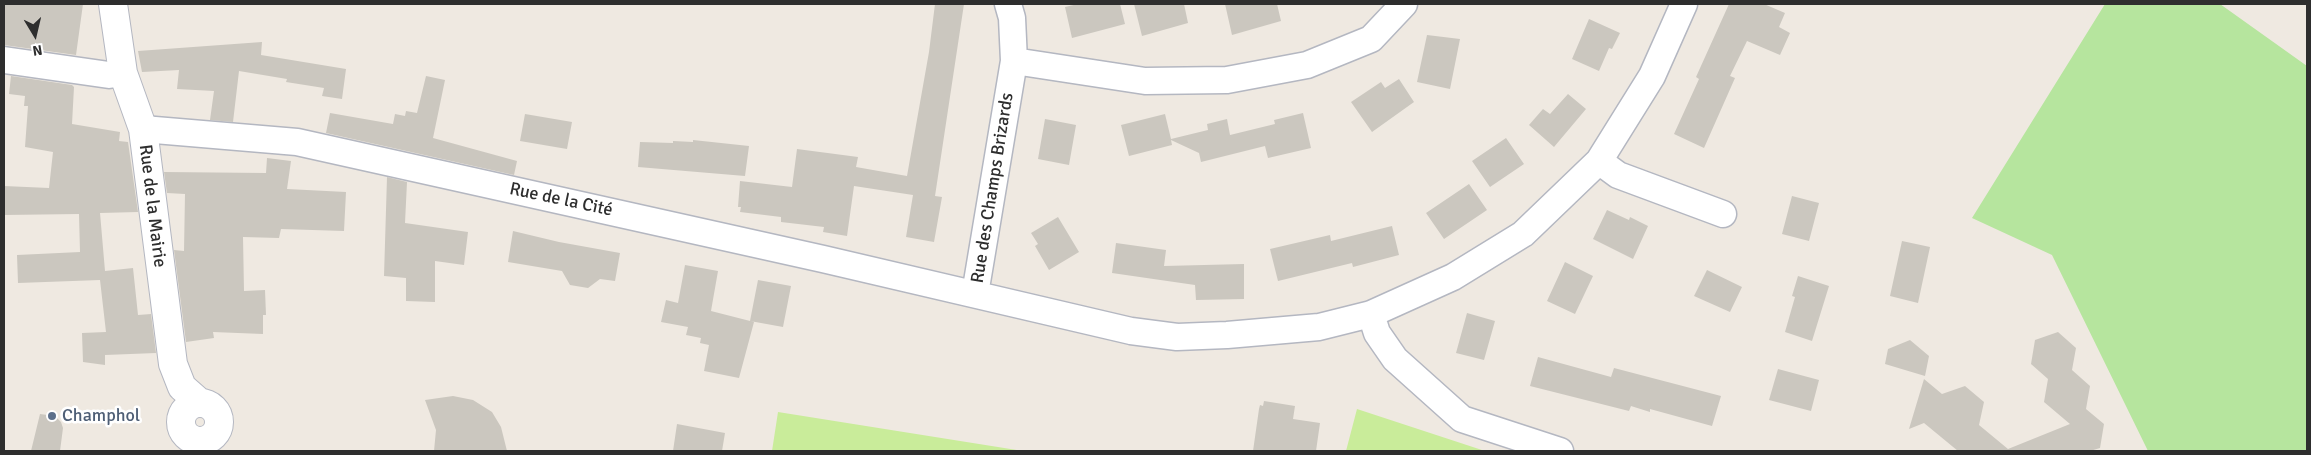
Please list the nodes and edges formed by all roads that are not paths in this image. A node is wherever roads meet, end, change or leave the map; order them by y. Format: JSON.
{"nodes":[{"id":1,"x":113,"y":4,"type":"edge"},
{"id":2,"x":1008,"y":4,"type":"edge"},
{"id":3,"x":1404,"y":4,"type":"edge"},
{"id":4,"x":1684,"y":4,"type":"edge"},
{"id":5,"x":4,"y":60,"type":"edge"},
{"id":6,"x":1014,"y":61,"type":"junction"},
{"id":7,"x":123,"y":73,"type":"junction"},
{"id":8,"x":143,"y":129,"type":"junction"},
{"id":9,"x":1599,"y":161,"type":"junction"},
{"id":10,"x":1723,"y":214,"type":"dead end"},
{"id":11,"x":975,"y":294,"type":"junction"},
{"id":12,"x":1371,"y":314,"type":"junction"},
{"id":13,"x":201,"y":446,"type":"edge"},
{"id":14,"x":1560,"y":451,"type":"edge"}],
"edges":[{"from":1,"to":7,"type":"street","name":"Rue de la Mairie"},
{"from":2,"to":6,"type":"street","name":"Rue des Champs Brizards"},
{"from":3,"to":6,"type":"street"},
{"from":4,"to":9,"type":"street","name":"Rue des Champs Brizards"},
{"from":5,"to":7,"type":"street"},
{"from":6,"to":11,"type":"street","name":"Rue des Champs Brizards"},
{"from":7,"to":8,"type":"street","name":"Rue de la Mairie"},
{"from":8,"to":11,"type":"street","name":"Rue de la Cité"},
{"from":8,"to":13,"type":"street","name":"Rue de la Mairie"},
{"from":9,"to":10,"type":"street"},
{"from":9,"to":12,"type":"street","name":"Rue des Champs Brizards"},
{"from":11,"to":12,"type":"street","name":"Rue des Champs Brizards"},
{"from":12,"to":14,"type":"street"}]}
